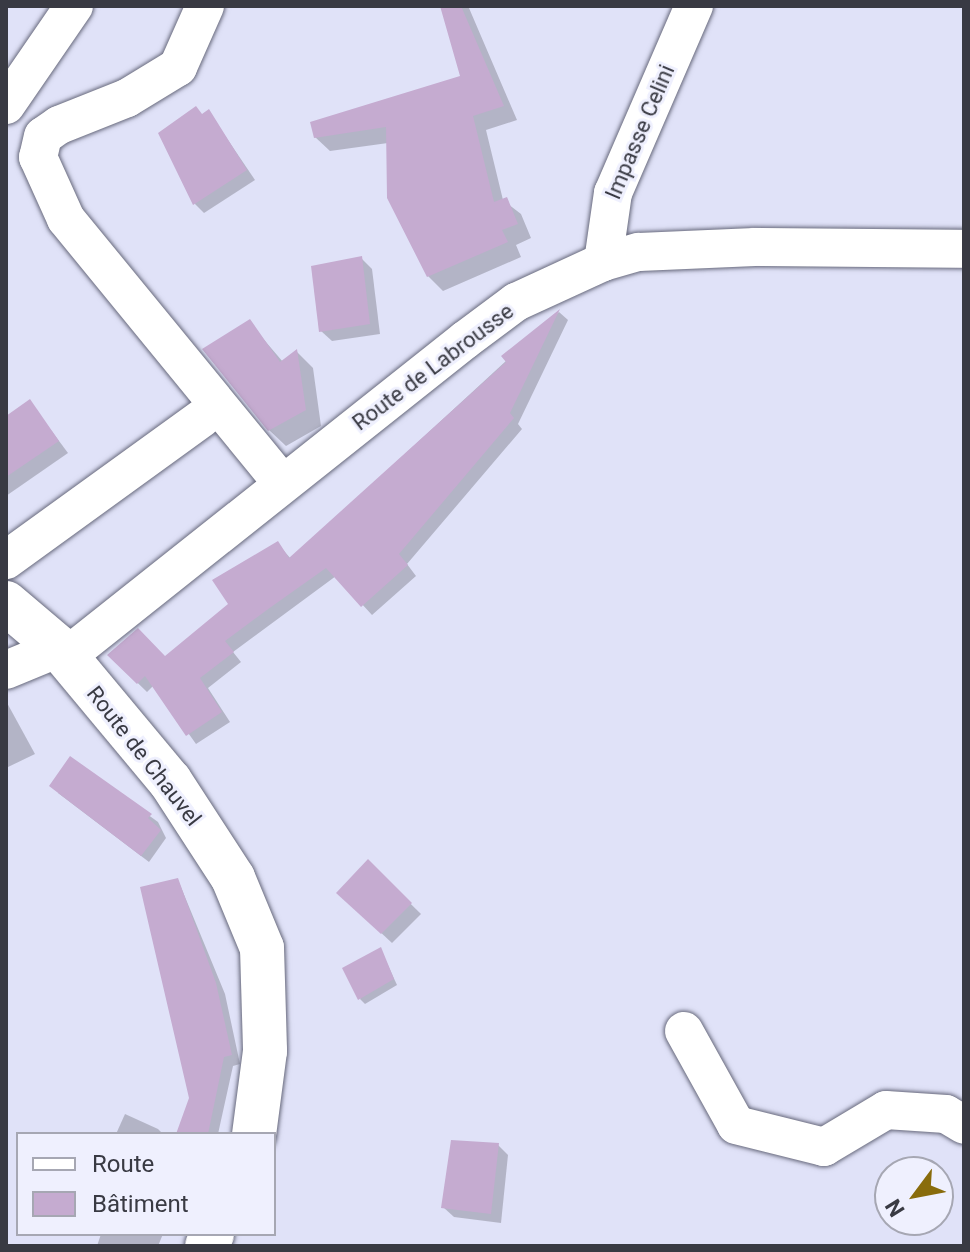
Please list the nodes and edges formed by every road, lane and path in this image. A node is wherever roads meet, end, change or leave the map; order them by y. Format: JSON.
{"nodes":[{"id":1,"x":74,"y":6,"type":"edge"},
{"id":2,"x":205,"y":6,"type":"edge"},
{"id":3,"x":694,"y":6,"type":"edge"},
{"id":4,"x":6,"y":105,"type":"edge"},
{"id":5,"x":964,"y":249,"type":"edge"},
{"id":6,"x":603,"y":262,"type":"junction"},
{"id":7,"x":202,"y":418,"type":"dead end"},
{"id":8,"x":282,"y":483,"type":"junction"},
{"id":9,"x":13,"y":544,"type":"edge"},
{"id":10,"x":33,"y":632,"type":"edge"},
{"id":11,"x":6,"y":670,"type":"edge"},
{"id":12,"x":684,"y":1031,"type":"dead end"},
{"id":13,"x":964,"y":1125,"type":"edge"},
{"id":14,"x":254,"y":1132,"type":"edge"}],
"edges":[{"from":1,"to":4,"type":"street"},
{"from":2,"to":8,"type":"street"},
{"from":3,"to":6,"type":"street","name":"Impasse Celini"},
{"from":5,"to":6,"type":"street","name":"Route de Labrousse"},
{"from":6,"to":8,"type":"street","name":"Route de Labrousse"},
{"from":7,"to":9,"type":"street"},
{"from":8,"to":10,"type":"street","name":"Route de Labrousse"},
{"from":10,"to":11,"type":"street","name":"Route de Labrousse"},
{"from":10,"to":14,"type":"main road","name":"Route de Chauvel"},
{"from":12,"to":13,"type":"street"}]}
